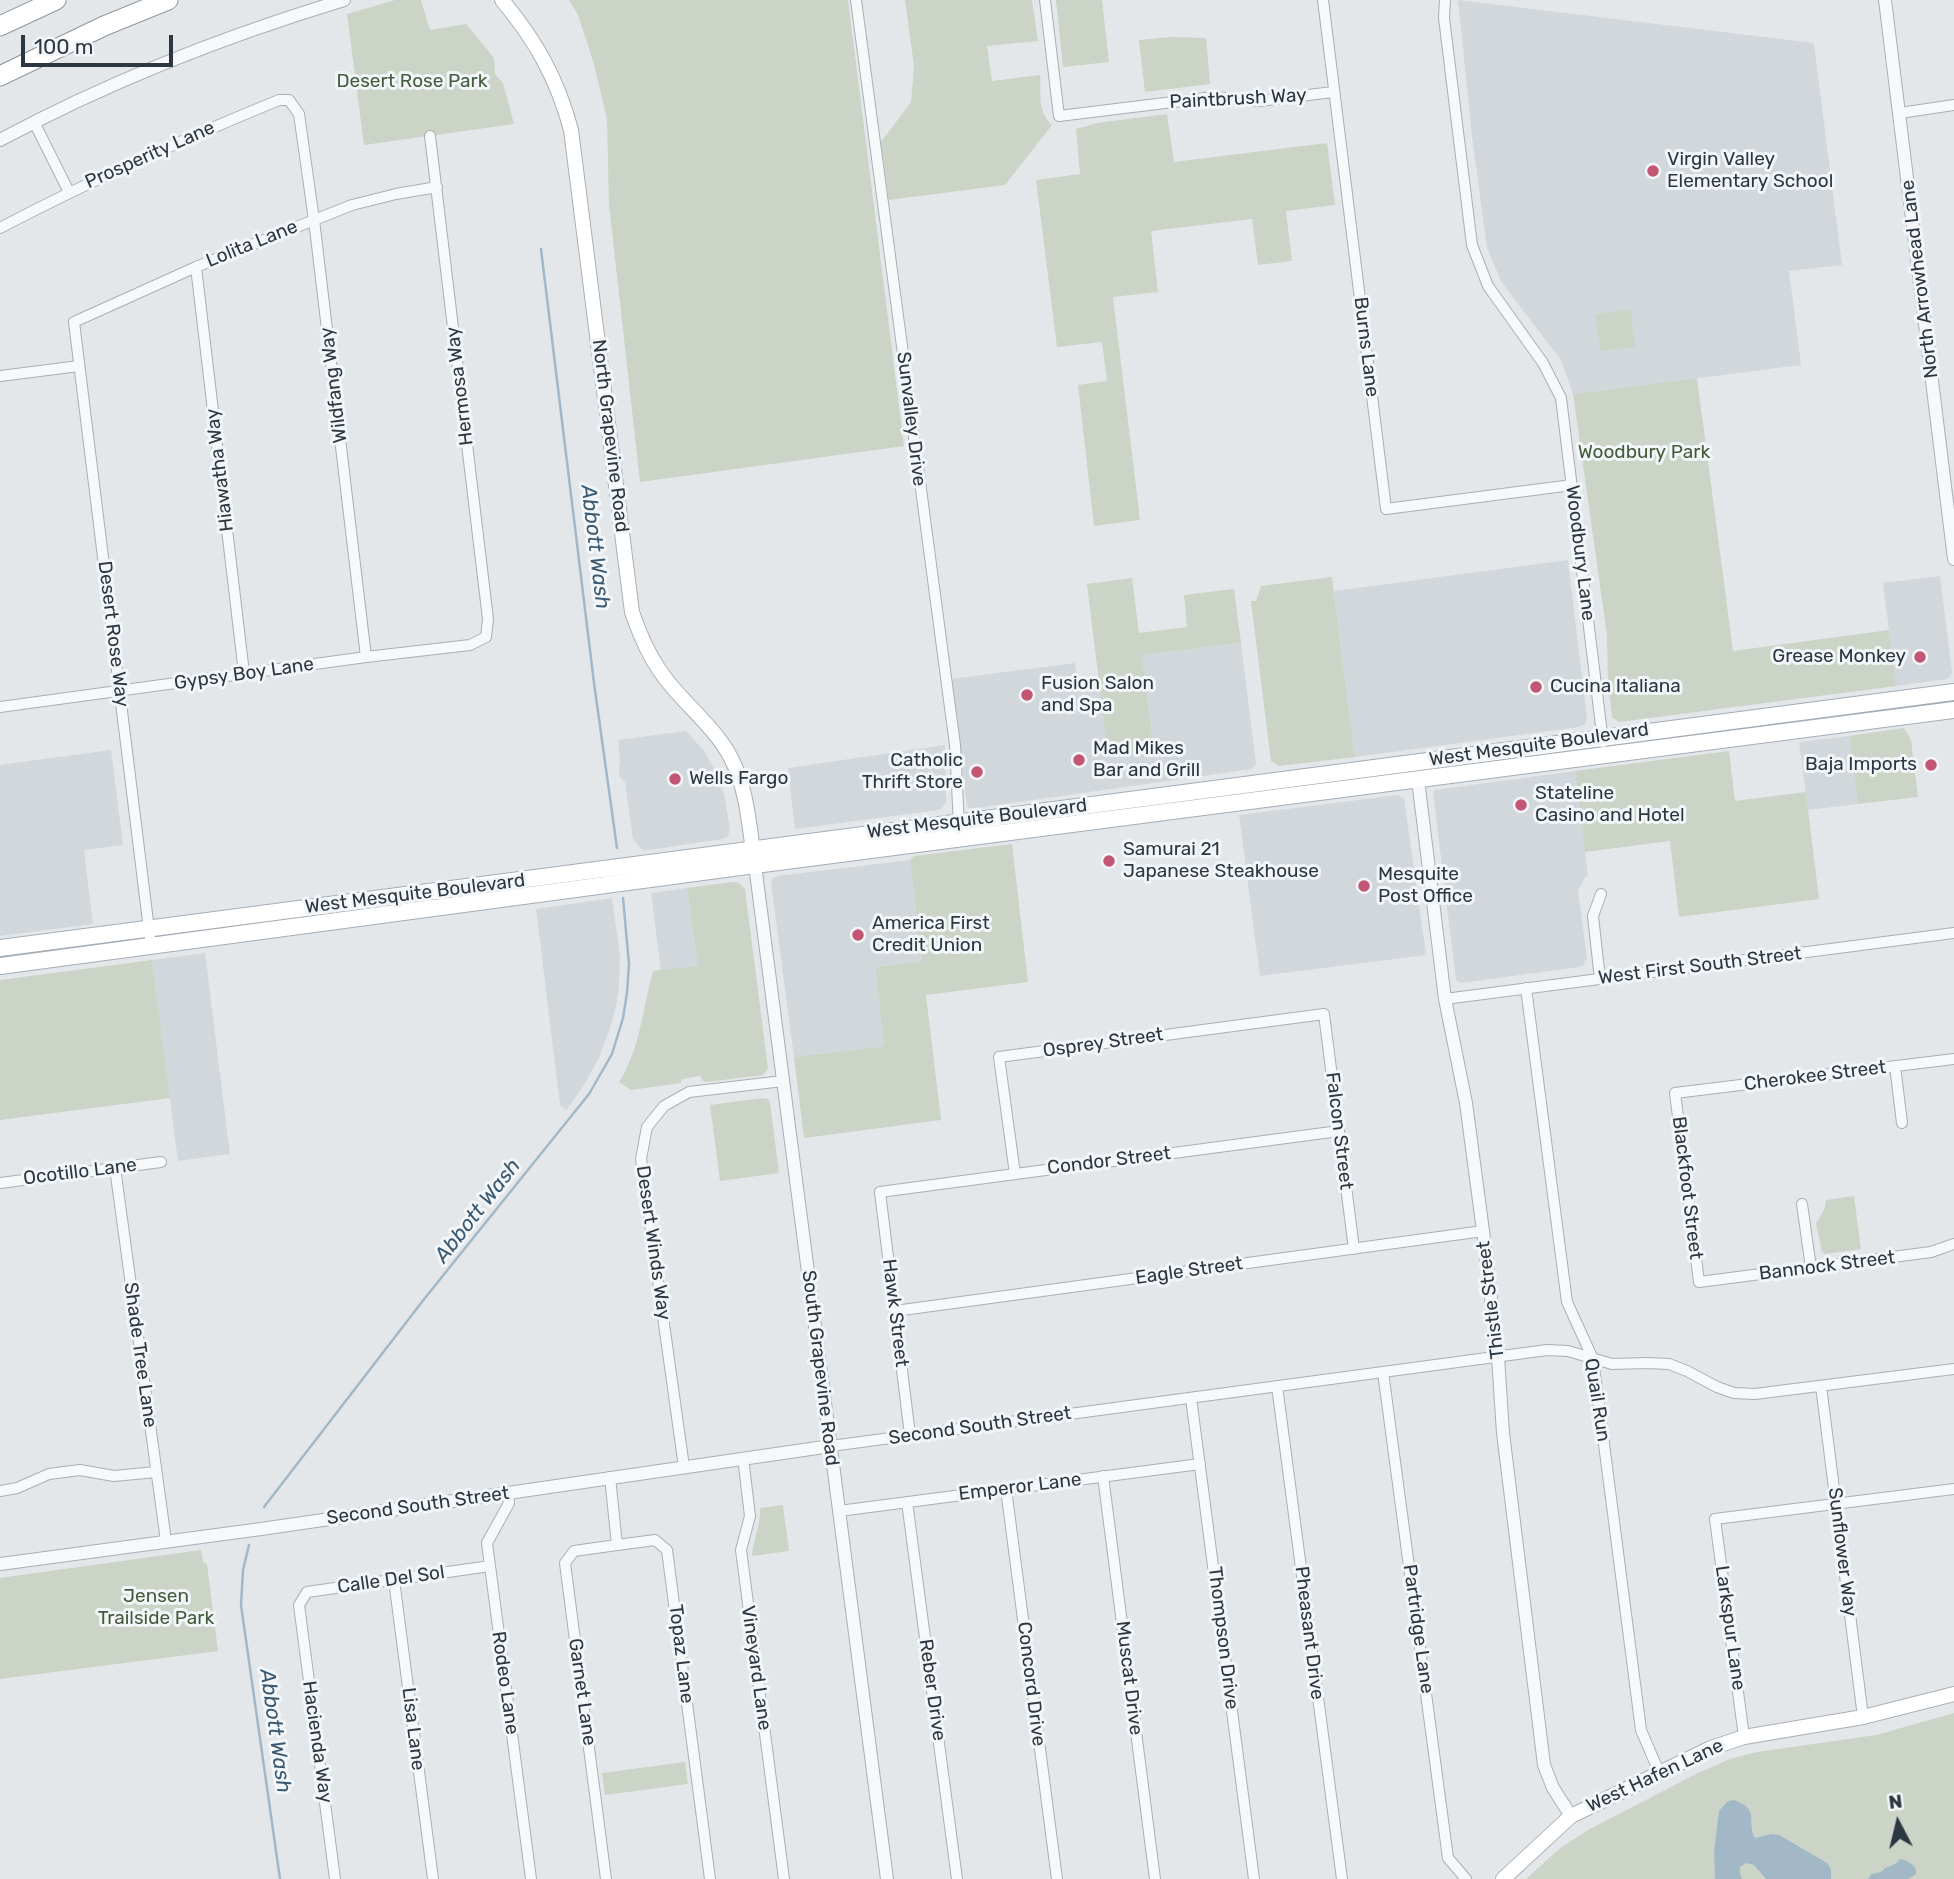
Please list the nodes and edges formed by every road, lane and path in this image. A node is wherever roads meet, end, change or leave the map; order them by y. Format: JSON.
{"nodes":[{"id":1,"x":56,"y":0,"type":"edge"},
{"id":2,"x":168,"y":0,"type":"edge"},
{"id":3,"x":344,"y":0,"type":"edge"},
{"id":4,"x":503,"y":0,"type":"edge"},
{"id":5,"x":856,"y":0,"type":"edge"},
{"id":6,"x":1045,"y":0,"type":"edge"},
{"id":7,"x":1323,"y":0,"type":"edge"},
{"id":8,"x":1445,"y":0,"type":"edge"},
{"id":9,"x":1885,"y":0,"type":"edge"},
{"id":10,"x":0,"y":26,"type":"edge"},
{"id":11,"x":0,"y":76,"type":"edge"},
{"id":12,"x":1333,"y":92,"type":"junction"},
{"id":13,"x":1954,"y":105,"type":"edge"},
{"id":14,"x":1900,"y":113,"type":"junction"},
{"id":15,"x":299,"y":114,"type":"joint"},
{"id":16,"x":34,"y":122,"type":"junction"},
{"id":17,"x":430,"y":136,"type":"dead end"},
{"id":18,"x":0,"y":140,"type":"edge"},
{"id":19,"x":437,"y":187,"type":"junction"},
{"id":20,"x":69,"y":192,"type":"junction"},
{"id":21,"x":314,"y":219,"type":"junction"},
{"id":22,"x":0,"y":228,"type":"edge"},
{"id":23,"x":196,"y":267,"type":"junction"},
{"id":24,"x":74,"y":321,"type":"joint"},
{"id":25,"x":79,"y":366,"type":"junction"},
{"id":26,"x":0,"y":376,"type":"edge"},
{"id":27,"x":1572,"y":485,"type":"junction"},
{"id":28,"x":1954,"y":559,"type":"edge"},
{"id":29,"x":486,"y":637,"type":"joint"},
{"id":30,"x":366,"y":657,"type":"junction"},
{"id":31,"x":244,"y":673,"type":"junction"},
{"id":32,"x":120,"y":692,"type":"junction"},
{"id":33,"x":1954,"y":692,"type":"edge"},
{"id":34,"x":0,"y":707,"type":"edge"},
{"id":35,"x":1954,"y":710,"type":"edge"},
{"id":36,"x":1603,"y":737,"type":"junction"},
{"id":37,"x":1605,"y":755,"type":"junction"},
{"id":38,"x":1415,"y":762,"type":"junction"},
{"id":39,"x":1418,"y":780,"type":"junction"},
{"id":40,"x":1058,"y":809,"type":"junction"},
{"id":41,"x":958,"y":822,"type":"junction"},
{"id":42,"x":1060,"y":825,"type":"junction"},
{"id":43,"x":961,"y":839,"type":"junction"},
{"id":44,"x":754,"y":857,"type":"junction"},
{"id":45,"x":444,"y":890,"type":"junction"},
{"id":46,"x":1601,"y":894,"type":"dead end"},
{"id":47,"x":447,"y":907,"type":"junction"},
{"id":48,"x":149,"y":929,"type":"junction"},
{"id":49,"x":1954,"y":933,"type":"edge"},
{"id":50,"x":151,"y":946,"type":"junction"},
{"id":51,"x":0,"y":948,"type":"edge"},
{"id":52,"x":0,"y":966,"type":"edge"},
{"id":53,"x":1600,"y":979,"type":"junction"},
{"id":54,"x":1527,"y":988,"type":"junction"},
{"id":55,"x":1445,"y":999,"type":"junction"},
{"id":56,"x":1324,"y":1014,"type":"joint"},
{"id":57,"x":1954,"y":1059,"type":"edge"},
{"id":58,"x":1895,"y":1066,"type":"junction"},
{"id":59,"x":783,"y":1081,"type":"junction"},
{"id":60,"x":1675,"y":1093,"type":"joint"},
{"id":61,"x":1902,"y":1123,"type":"dead end"},
{"id":62,"x":1339,"y":1131,"type":"junction"},
{"id":63,"x":161,"y":1162,"type":"dead end"},
{"id":64,"x":115,"y":1168,"type":"junction"},
{"id":65,"x":1015,"y":1174,"type":"junction"},
{"id":66,"x":0,"y":1183,"type":"edge"},
{"id":67,"x":880,"y":1192,"type":"joint"},
{"id":68,"x":1802,"y":1204,"type":"dead end"},
{"id":69,"x":1483,"y":1231,"type":"junction"},
{"id":70,"x":1954,"y":1244,"type":"edge"},
{"id":71,"x":1353,"y":1249,"type":"junction"},
{"id":72,"x":1811,"y":1268,"type":"junction"},
{"id":73,"x":1699,"y":1282,"type":"joint"},
{"id":74,"x":894,"y":1311,"type":"junction"},
{"id":75,"x":1498,"y":1357,"type":"junction"},
{"id":76,"x":1593,"y":1359,"type":"junction"},
{"id":77,"x":1954,"y":1368,"type":"edge"},
{"id":78,"x":1383,"y":1372,"type":"junction"},
{"id":79,"x":1277,"y":1386,"type":"junction"},
{"id":80,"x":1821,"y":1386,"type":"junction"},
{"id":81,"x":1191,"y":1398,"type":"junction"},
{"id":82,"x":910,"y":1435,"type":"junction"},
{"id":83,"x":831,"y":1446,"type":"junction"},
{"id":84,"x":743,"y":1458,"type":"junction"},
{"id":85,"x":1200,"y":1464,"type":"junction"},
{"id":86,"x":684,"y":1467,"type":"junction"},
{"id":87,"x":156,"y":1472,"type":"junction"},
{"id":88,"x":1102,"y":1476,"type":"junction"},
{"id":89,"x":610,"y":1478,"type":"junction"},
{"id":90,"x":1006,"y":1489,"type":"junction"},
{"id":91,"x":1954,"y":1489,"type":"edge"},
{"id":92,"x":0,"y":1491,"type":"edge"},
{"id":93,"x":508,"y":1492,"type":"junction"},
{"id":94,"x":907,"y":1502,"type":"junction"},
{"id":95,"x":1836,"y":1504,"type":"junction"},
{"id":96,"x":839,"y":1511,"type":"junction"},
{"id":97,"x":166,"y":1541,"type":"junction"},
{"id":98,"x":617,"y":1545,"type":"junction"},
{"id":99,"x":0,"y":1564,"type":"edge"},
{"id":100,"x":490,"y":1566,"type":"junction"},
{"id":101,"x":394,"y":1580,"type":"junction"},
{"id":102,"x":299,"y":1605,"type":"joint"},
{"id":103,"x":1954,"y":1694,"type":"edge"},
{"id":104,"x":1863,"y":1717,"type":"junction"},
{"id":105,"x":1744,"y":1737,"type":"junction"},
{"id":106,"x":1659,"y":1772,"type":"junction"},
{"id":107,"x":1571,"y":1816,"type":"junction"},
{"id":108,"x":335,"y":1879,"type":"edge"},
{"id":109,"x":433,"y":1879,"type":"edge"},
{"id":110,"x":531,"y":1879,"type":"edge"},
{"id":111,"x":606,"y":1879,"type":"edge"},
{"id":112,"x":710,"y":1879,"type":"edge"},
{"id":113,"x":784,"y":1879,"type":"edge"},
{"id":114,"x":887,"y":1879,"type":"edge"},
{"id":115,"x":957,"y":1879,"type":"edge"},
{"id":116,"x":1057,"y":1879,"type":"edge"},
{"id":117,"x":1155,"y":1879,"type":"edge"},
{"id":118,"x":1254,"y":1879,"type":"edge"},
{"id":119,"x":1342,"y":1879,"type":"edge"},
{"id":120,"x":1466,"y":1879,"type":"edge"},
{"id":121,"x":1503,"y":1879,"type":"edge"}],
"edges":[{"from":1,"to":10,"type":"highway"},
{"from":2,"to":11,"type":"highway"},
{"from":3,"to":16,"type":"street"},
{"from":4,"to":44,"type":"main road","name":"North Grapevine Road"},
{"from":5,"to":41,"type":"street","name":"Sunvalley Drive"},
{"from":6,"to":12,"type":"street","name":"Paintbrush Way"},
{"from":7,"to":12,"type":"street","name":"Burns Lane"},
{"from":8,"to":27,"type":"street","name":"Woodbury Lane"},
{"from":9,"to":14,"type":"street","name":"North Arrowhead Lane"},
{"from":12,"to":27,"type":"street","name":"Burns Lane"},
{"from":13,"to":14,"type":"street"},
{"from":14,"to":28,"type":"street","name":"North Arrowhead Lane"},
{"from":15,"to":20,"type":"street","name":"Prosperity Lane"},
{"from":15,"to":21,"type":"street","name":"Wildfang Way"},
{"from":16,"to":18,"type":"street"},
{"from":16,"to":20,"type":"street"},
{"from":17,"to":19,"type":"street","name":"Hermosa Way"},
{"from":19,"to":21,"type":"street","name":"Lolita Lane"},
{"from":19,"to":29,"type":"street","name":"Hermosa Way"},
{"from":20,"to":22,"type":"street","name":"Prosperity Lane"},
{"from":21,"to":23,"type":"street","name":"Lolita Lane"},
{"from":21,"to":30,"type":"street","name":"Wildfang Way"},
{"from":23,"to":24,"type":"street","name":"Lolita Lane"},
{"from":23,"to":31,"type":"street","name":"Hiawatha Way"},
{"from":24,"to":25,"type":"street","name":"Desert Rose Way"},
{"from":25,"to":26,"type":"street"},
{"from":25,"to":32,"type":"street","name":"Desert Rose Way"},
{"from":27,"to":36,"type":"street","name":"Woodbury Lane"},
{"from":29,"to":30,"type":"street","name":"Gypsy Boy Lane"},
{"from":30,"to":31,"type":"street","name":"Gypsy Boy Lane"},
{"from":31,"to":32,"type":"street","name":"Gypsy Boy Lane"},
{"from":32,"to":34,"type":"street","name":"Gypsy Boy Lane"},
{"from":32,"to":48,"type":"street","name":"Desert Rose Way"},
{"from":33,"to":36,"type":"main road","name":"West Mesquite Boulevard"},
{"from":35,"to":37,"type":"main road","name":"West Mesquite Boulevard"},
{"from":36,"to":37,"type":"street","name":"Woodbury Lane"},
{"from":36,"to":38,"type":"main road","name":"West Mesquite Boulevard"},
{"from":37,"to":39,"type":"main road","name":"West Mesquite Boulevard"},
{"from":38,"to":39,"type":"main road"},
{"from":38,"to":40,"type":"main road","name":"West Mesquite Boulevard"},
{"from":39,"to":42,"type":"main road","name":"West Mesquite Boulevard"},
{"from":39,"to":55,"type":"street","name":"Thistle Street"},
{"from":40,"to":41,"type":"main road","name":"West Mesquite Boulevard"},
{"from":40,"to":42,"type":"main road"},
{"from":41,"to":43,"type":"street","name":"Sunvalley Drive"},
{"from":41,"to":44,"type":"main road","name":"West Mesquite Boulevard"},
{"from":42,"to":43,"type":"main road","name":"West Mesquite Boulevard"},
{"from":43,"to":44,"type":"main road","name":"West Mesquite Boulevard"},
{"from":44,"to":45,"type":"main road","name":"West Mesquite Boulevard"},
{"from":44,"to":47,"type":"main road","name":"West Mesquite Boulevard"},
{"from":44,"to":59,"type":"street","name":"South Grapevine Road"},
{"from":45,"to":47,"type":"main road"},
{"from":45,"to":48,"type":"main road","name":"West Mesquite Boulevard"},
{"from":46,"to":53,"type":"street"},
{"from":47,"to":50,"type":"main road","name":"West Mesquite Boulevard"},
{"from":48,"to":50,"type":"street","name":"Desert Rose Way"},
{"from":48,"to":51,"type":"main road","name":"West Mesquite Boulevard"},
{"from":49,"to":53,"type":"street","name":"West First South Street"},
{"from":50,"to":52,"type":"main road","name":"West Mesquite Boulevard"},
{"from":53,"to":54,"type":"street","name":"West First South Street"},
{"from":54,"to":55,"type":"street","name":"West First South Street"},
{"from":54,"to":76,"type":"street","name":"Quail Run"},
{"from":55,"to":69,"type":"street","name":"Thistle Street"},
{"from":56,"to":62,"type":"street","name":"Falcon Street"},
{"from":56,"to":65,"type":"street","name":"Osprey Street"},
{"from":57,"to":58,"type":"street","name":"Cherokee Street"},
{"from":58,"to":60,"type":"street","name":"Cherokee Street"},
{"from":58,"to":61,"type":"street"},
{"from":59,"to":83,"type":"street","name":"South Grapevine Road"},
{"from":59,"to":86,"type":"street","name":"Desert Winds Way"},
{"from":60,"to":73,"type":"street","name":"Blackfoot Street"},
{"from":62,"to":65,"type":"street","name":"Condor Street"},
{"from":62,"to":71,"type":"street","name":"Falcon Street"},
{"from":63,"to":64,"type":"street","name":"Ocotillo Lane"},
{"from":64,"to":66,"type":"street","name":"Ocotillo Lane"},
{"from":64,"to":87,"type":"street","name":"Shade Tree Lane"},
{"from":65,"to":67,"type":"street","name":"Condor Street"},
{"from":67,"to":74,"type":"street","name":"Hawk Street"},
{"from":68,"to":72,"type":"street"},
{"from":69,"to":71,"type":"street","name":"Eagle Street"},
{"from":69,"to":75,"type":"street","name":"Thistle Street"},
{"from":70,"to":72,"type":"street","name":"Bannock Street"},
{"from":71,"to":74,"type":"street","name":"Eagle Street"},
{"from":72,"to":73,"type":"street","name":"Bannock Street"},
{"from":74,"to":82,"type":"street","name":"Hawk Street"},
{"from":75,"to":76,"type":"street","name":"Second South Street"},
{"from":75,"to":78,"type":"street","name":"Second South Street"},
{"from":75,"to":107,"type":"street","name":"Thistle Street"},
{"from":76,"to":80,"type":"street","name":"Second South Street"},
{"from":76,"to":106,"type":"street","name":"Quail Run"},
{"from":77,"to":80,"type":"street","name":"Second South Street"},
{"from":78,"to":79,"type":"street","name":"Second South Street"},
{"from":78,"to":120,"type":"street","name":"Partridge Lane"},
{"from":79,"to":81,"type":"street","name":"Second South Street"},
{"from":79,"to":119,"type":"street","name":"Pheasant Drive"},
{"from":80,"to":95,"type":"street","name":"Sunflower Way"},
{"from":81,"to":82,"type":"street","name":"Second South Street"},
{"from":81,"to":85,"type":"street","name":"Thompson Drive"},
{"from":82,"to":83,"type":"street","name":"Second South Street"},
{"from":83,"to":84,"type":"street","name":"Second South Street"},
{"from":83,"to":96,"type":"street","name":"South Grapevine Road"},
{"from":84,"to":86,"type":"street","name":"Second South Street"},
{"from":84,"to":113,"type":"street","name":"Vineyard Lane"},
{"from":85,"to":88,"type":"street","name":"Emperor Lane"},
{"from":85,"to":118,"type":"street","name":"Thompson Drive"},
{"from":86,"to":89,"type":"street","name":"Second South Street"},
{"from":87,"to":92,"type":"street"},
{"from":87,"to":97,"type":"street","name":"Shade Tree Lane"},
{"from":88,"to":90,"type":"street","name":"Emperor Lane"},
{"from":88,"to":117,"type":"street","name":"Muscat Drive"},
{"from":89,"to":93,"type":"street","name":"Second South Street"},
{"from":89,"to":98,"type":"street"},
{"from":90,"to":94,"type":"street","name":"Emperor Lane"},
{"from":90,"to":116,"type":"street","name":"Concord Drive"},
{"from":91,"to":95,"type":"street"},
{"from":93,"to":97,"type":"street","name":"Second South Street"},
{"from":93,"to":100,"type":"street","name":"Rodeo Lane"},
{"from":94,"to":96,"type":"street","name":"Emperor Lane"},
{"from":94,"to":115,"type":"street","name":"Reber Drive"},
{"from":95,"to":104,"type":"street","name":"Sunflower Way"},
{"from":95,"to":105,"type":"street","name":"Larkspur Lane"},
{"from":96,"to":114,"type":"street","name":"South Grapevine Road"},
{"from":97,"to":99,"type":"street","name":"Second South Street"},
{"from":98,"to":111,"type":"street","name":"Garnet Lane"},
{"from":98,"to":112,"type":"street","name":"Topaz Lane"},
{"from":100,"to":101,"type":"street","name":"Calle Del Sol"},
{"from":100,"to":110,"type":"street","name":"Rodeo Lane"},
{"from":101,"to":102,"type":"street","name":"Calle Del Sol"},
{"from":101,"to":109,"type":"street","name":"Lisa Lane"},
{"from":102,"to":108,"type":"street","name":"Hacienda Way"},
{"from":103,"to":104,"type":"main road","name":"West Hafen Lane"},
{"from":104,"to":105,"type":"main road","name":"West Hafen Lane"},
{"from":105,"to":106,"type":"main road","name":"West Hafen Lane"},
{"from":106,"to":107,"type":"main road","name":"West Hafen Lane"},
{"from":107,"to":121,"type":"main road","name":"West Hafen Lane"}]}
